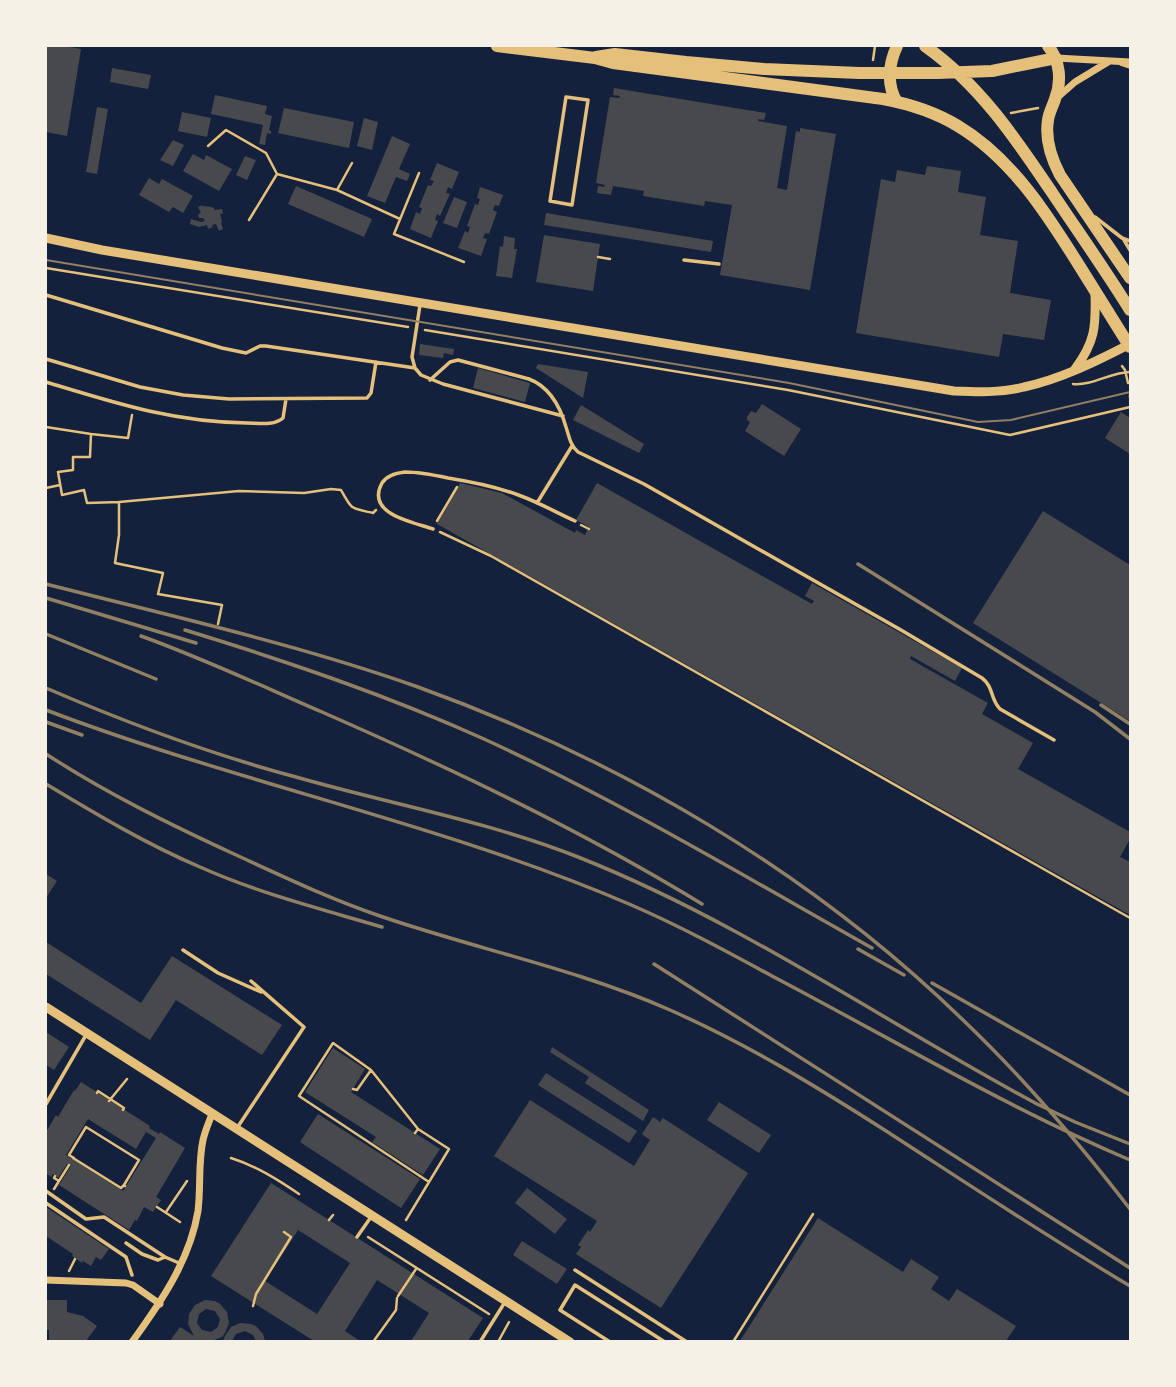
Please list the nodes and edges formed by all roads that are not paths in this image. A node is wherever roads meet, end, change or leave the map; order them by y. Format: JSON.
{"nodes":[{"id":1,"x":497,"y":46,"type":"edge"},
{"id":2,"x":897,"y":46,"type":"edge"},
{"id":3,"x":925,"y":46,"type":"edge"},
{"id":4,"x":1048,"y":46,"type":"edge"},
{"id":5,"x":596,"y":58,"type":"junction"},
{"id":6,"x":1056,"y":58,"type":"junction"},
{"id":7,"x":1108,"y":61,"type":"junction"},
{"id":8,"x":1130,"y":65,"type":"edge"},
{"id":9,"x":890,"y":73,"type":"junction"},
{"id":10,"x":566,"y":97,"type":"joint"},
{"id":11,"x":1055,"y":100,"type":"junction"},
{"id":12,"x":897,"y":102,"type":"junction"},
{"id":13,"x":1083,"y":209,"type":"junction"},
{"id":14,"x":46,"y":238,"type":"edge"},
{"id":15,"x":1122,"y":238,"type":"junction"},
{"id":16,"x":1130,"y":241,"type":"edge"},
{"id":17,"x":1130,"y":250,"type":"edge"},
{"id":18,"x":684,"y":260,"type":"dead end"},
{"id":19,"x":719,"y":264,"type":"dead end"},
{"id":20,"x":1130,"y":278,"type":"edge"},
{"id":21,"x":1095,"y":292,"type":"junction"},
{"id":22,"x":46,"y":295,"type":"edge"},
{"id":23,"x":420,"y":303,"type":"junction"},
{"id":24,"x":1130,"y":310,"type":"edge"},
{"id":25,"x":1130,"y":345,"type":"edge"},
{"id":26,"x":46,"y":359,"type":"edge"},
{"id":27,"x":376,"y":362,"type":"junction"},
{"id":28,"x":415,"y":368,"type":"junction"},
{"id":29,"x":1074,"y":370,"type":"junction"},
{"id":30,"x":430,"y":380,"type":"junction"},
{"id":31,"x":46,"y":382,"type":"edge"},
{"id":32,"x":286,"y":399,"type":"junction"},
{"id":33,"x":563,"y":416,"type":"junction"},
{"id":34,"x":572,"y":446,"type":"junction"},
{"id":35,"x":537,"y":503,"type":"junction"},
{"id":36,"x":575,"y":521,"type":"dead end"},
{"id":37,"x":433,"y":529,"type":"road end"},
{"id":38,"x":1054,"y":740,"type":"dead end"},
{"id":39,"x":183,"y":950,"type":"dead end"},
{"id":40,"x":251,"y":981,"type":"dead end"},
{"id":41,"x":267,"y":995,"type":"junction"},
{"id":42,"x":46,"y":1007,"type":"edge"},
{"id":43,"x":87,"y":1033,"type":"junction"},
{"id":44,"x":46,"y":1104,"type":"edge"},
{"id":45,"x":212,"y":1114,"type":"junction"},
{"id":46,"x":237,"y":1129,"type":"junction"},
{"id":47,"x":46,"y":1191,"type":"edge"},
{"id":48,"x":46,"y":1203,"type":"edge"},
{"id":49,"x":372,"y":1215,"type":"junction"},
{"id":50,"x":357,"y":1237,"type":"dead end"},
{"id":51,"x":126,"y":1243,"type":"dead end"},
{"id":52,"x":165,"y":1257,"type":"junction"},
{"id":53,"x":181,"y":1263,"type":"junction"},
{"id":54,"x":575,"y":1270,"type":"dead end"},
{"id":55,"x":132,"y":1275,"type":"dead end"},
{"id":56,"x":46,"y":1280,"type":"edge"},
{"id":57,"x":506,"y":1300,"type":"junction"},
{"id":58,"x":160,"y":1304,"type":"junction"},
{"id":59,"x":132,"y":1342,"type":"edge"},
{"id":60,"x":480,"y":1342,"type":"edge"},
{"id":61,"x":570,"y":1342,"type":"edge"},
{"id":62,"x":610,"y":1342,"type":"edge"},
{"id":63,"x":665,"y":1342,"type":"edge"},
{"id":64,"x":687,"y":1342,"type":"edge"}],
"edges":[{"from":1,"to":5,"type":"main road"},
{"from":2,"to":9,"type":"main road"},
{"from":3,"to":24,"type":"main road"},
{"from":4,"to":6,"type":"main road"},
{"from":5,"to":9,"type":"main road"},
{"from":5,"to":12,"type":"main road"},
{"from":6,"to":7,"type":"street"},
{"from":6,"to":9,"type":"main road"},
{"from":6,"to":11,"type":"main road"},
{"from":7,"to":8,"type":"street"},
{"from":7,"to":11,"type":"street"},
{"from":9,"to":12,"type":"main road"},
{"from":10,"to":10,"type":"lane"},
{"from":11,"to":13,"type":"main road"},
{"from":12,"to":21,"type":"main road"},
{"from":13,"to":15,"type":"lane"},
{"from":13,"to":20,"type":"main road"},
{"from":14,"to":23,"type":"street"},
{"from":15,"to":16,"type":"lane"},
{"from":15,"to":17,"type":"lane"},
{"from":18,"to":19,"type":"lane"},
{"from":21,"to":25,"type":"main road"},
{"from":21,"to":29,"type":"street"},
{"from":22,"to":27,"type":"lane"},
{"from":23,"to":28,"type":"lane"},
{"from":23,"to":29,"type":"street"},
{"from":25,"to":29,"type":"street"},
{"from":26,"to":32,"type":"lane"},
{"from":27,"to":28,"type":"lane"},
{"from":27,"to":32,"type":"lane"},
{"from":28,"to":30,"type":"lane"},
{"from":30,"to":33,"type":"lane"},
{"from":30,"to":33,"type":"lane"},
{"from":31,"to":32,"type":"lane"},
{"from":33,"to":34,"type":"lane"},
{"from":34,"to":35,"type":"lane"},
{"from":34,"to":38,"type":"lane"},
{"from":35,"to":36,"type":"lane"},
{"from":35,"to":37,"type":"lane"},
{"from":39,"to":41,"type":"lane"},
{"from":40,"to":41,"type":"lane"},
{"from":41,"to":46,"type":"lane"},
{"from":42,"to":43,"type":"street"},
{"from":43,"to":44,"type":"lane"},
{"from":43,"to":45,"type":"street"},
{"from":45,"to":46,"type":"street"},
{"from":45,"to":53,"type":"street"},
{"from":46,"to":49,"type":"street"},
{"from":47,"to":52,"type":"lane"},
{"from":48,"to":55,"type":"lane"},
{"from":49,"to":50,"type":"lane"},
{"from":49,"to":57,"type":"street"},
{"from":51,"to":52,"type":"lane"},
{"from":52,"to":53,"type":"lane"},
{"from":53,"to":58,"type":"street"},
{"from":54,"to":64,"type":"lane"},
{"from":56,"to":58,"type":"street"},
{"from":57,"to":60,"type":"lane"},
{"from":57,"to":61,"type":"street"},
{"from":58,"to":59,"type":"street"},
{"from":62,"to":63,"type":"lane"}]}
